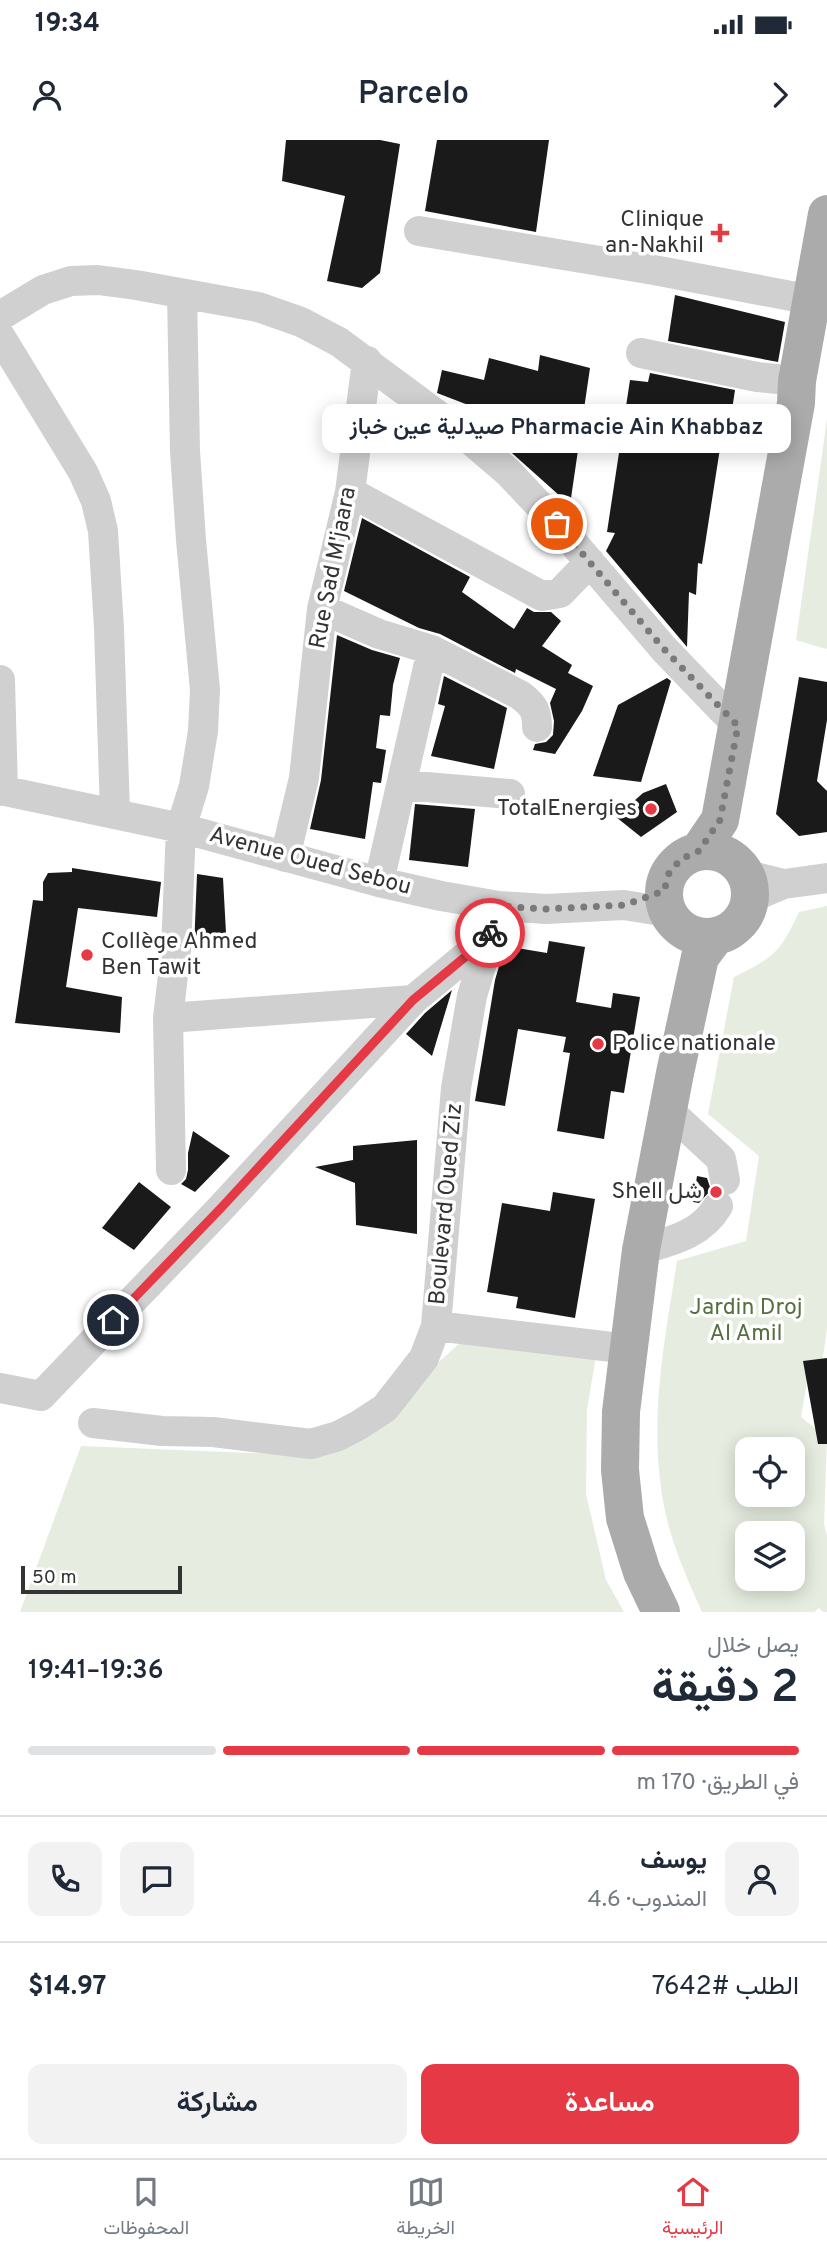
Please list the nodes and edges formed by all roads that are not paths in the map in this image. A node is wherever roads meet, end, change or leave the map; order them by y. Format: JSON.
{"nodes":[{"id":1,"x":827,"y":214,"type":"edge"},
{"id":2,"x":419,"y":231,"type":"dead end"},
{"id":3,"x":181,"y":294,"type":"junction"},
{"id":4,"x":812,"y":300,"type":"junction"},
{"id":5,"x":0,"y":316,"type":"edge"},
{"id":6,"x":0,"y":336,"type":"edge"},
{"id":7,"x":641,"y":353,"type":"dead end"},
{"id":8,"x":367,"y":361,"type":"junction"},
{"id":9,"x":797,"y":381,"type":"junction"},
{"id":10,"x":349,"y":492,"type":"junction"},
{"id":11,"x":590,"y":562,"type":"junction"},
{"id":12,"x":322,"y":609,"type":"junction"},
{"id":13,"x":432,"y":650,"type":"junction"},
{"id":14,"x":0,"y":680,"type":"edge"},
{"id":15,"x":738,"y":726,"type":"junction"},
{"id":16,"x":537,"y":727,"type":"dead end"},
{"id":17,"x":402,"y":785,"type":"junction"},
{"id":18,"x":2,"y":791,"type":"edge"},
{"id":19,"x":510,"y":794,"type":"dead end"},
{"id":20,"x":115,"y":813,"type":"junction"},
{"id":21,"x":181,"y":828,"type":"junction"},
{"id":22,"x":285,"y":857,"type":"junction"},
{"id":23,"x":743,"y":873,"type":"junction"},
{"id":24,"x":827,"y":878,"type":"edge"},
{"id":25,"x":379,"y":882,"type":"junction"},
{"id":26,"x":499,"y":906,"type":"junction"},
{"id":27,"x":688,"y":926,"type":"junction"},
{"id":28,"x":488,"y":938,"type":"junction"},
{"id":29,"x":413,"y":1000,"type":"junction"},
{"id":30,"x":168,"y":1018,"type":"junction"},
{"id":31,"x":669,"y":1111,"type":"junction"},
{"id":32,"x":171,"y":1170,"type":"dead end"},
{"id":33,"x":641,"y":1250,"type":"junction"},
{"id":34,"x":436,"y":1326,"type":"junction"},
{"id":35,"x":629,"y":1349,"type":"junction"},
{"id":36,"x":2,"y":1395,"type":"edge"},
{"id":37,"x":93,"y":1423,"type":"dead end"},
{"id":38,"x":661,"y":1612,"type":"edge"}],
"edges":[{"from":1,"to":4,"type":"main road"},
{"from":2,"to":4,"type":"street"},
{"from":3,"to":5,"type":"street"},
{"from":3,"to":8,"type":"street"},
{"from":3,"to":21,"type":"street"},
{"from":4,"to":9,"type":"main road"},
{"from":6,"to":20,"type":"street"},
{"from":7,"to":9,"type":"street"},
{"from":8,"to":10,"type":"street","name":"Rue Sad M'jaara"},
{"from":8,"to":11,"type":"street"},
{"from":9,"to":15,"type":"main road"},
{"from":10,"to":11,"type":"street"},
{"from":10,"to":12,"type":"street","name":"Rue Sad M'jaara"},
{"from":11,"to":15,"type":"street"},
{"from":12,"to":13,"type":"street"},
{"from":12,"to":22,"type":"street","name":"Rue Sad M'jaara"},
{"from":13,"to":16,"type":"street"},
{"from":13,"to":17,"type":"street"},
{"from":14,"to":18,"type":"street"},
{"from":15,"to":23,"type":"main road"},
{"from":17,"to":19,"type":"street"},
{"from":17,"to":25,"type":"street"},
{"from":18,"to":20,"type":"street","name":"Avenue Oued Sebou"},
{"from":20,"to":21,"type":"street","name":"Avenue Oued Sebou"},
{"from":21,"to":22,"type":"street","name":"Avenue Oued Sebou"},
{"from":21,"to":30,"type":"street"},
{"from":22,"to":25,"type":"street","name":"Avenue Oued Sebou"},
{"from":23,"to":24,"type":"street"},
{"from":23,"to":27,"type":"main road"},
{"from":23,"to":27,"type":"main road"},
{"from":25,"to":26,"type":"street","name":"Avenue Oued Sebou"},
{"from":26,"to":27,"type":"street","name":"Avenue Oued Sebou"},
{"from":26,"to":28,"type":"street","name":"Boulevard Oued Ziz"},
{"from":27,"to":31,"type":"main road"},
{"from":28,"to":29,"type":"street"},
{"from":28,"to":34,"type":"street","name":"Boulevard Oued Ziz"},
{"from":29,"to":30,"type":"street"},
{"from":29,"to":36,"type":"street"},
{"from":30,"to":32,"type":"street"},
{"from":31,"to":33,"type":"main road"},
{"from":31,"to":33,"type":"street"},
{"from":33,"to":35,"type":"main road"},
{"from":34,"to":35,"type":"street"},
{"from":34,"to":37,"type":"street","name":"Boulevard Oued Ziz"},
{"from":35,"to":38,"type":"main road"}]}
